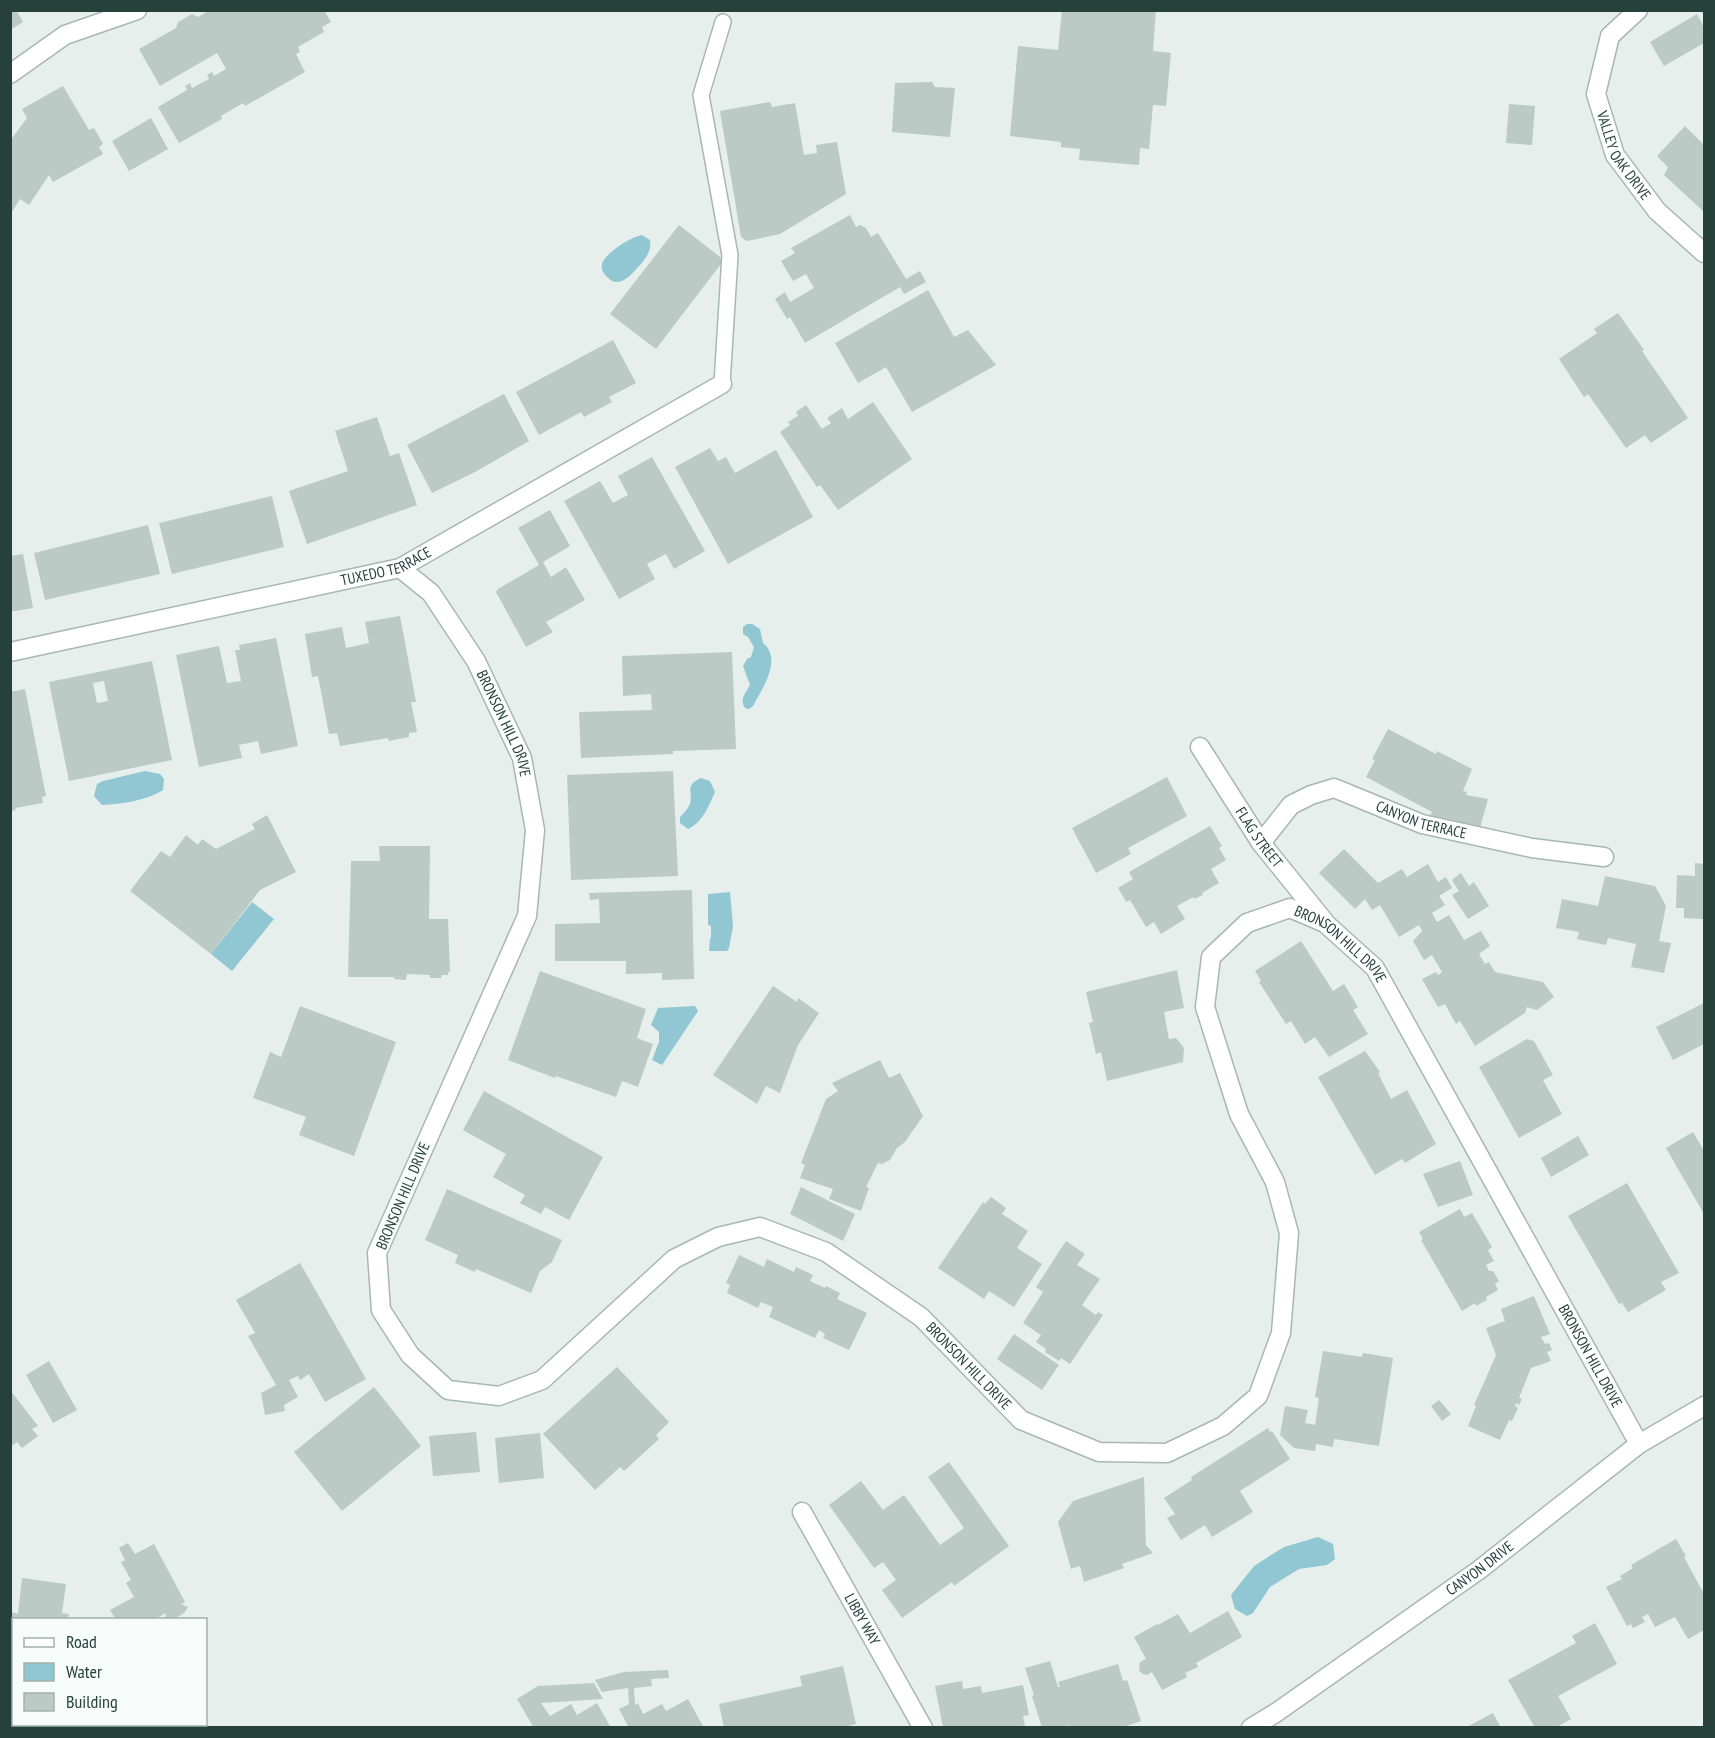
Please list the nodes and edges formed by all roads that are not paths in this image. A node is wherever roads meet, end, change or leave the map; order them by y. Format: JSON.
{"nodes":[{"id":1,"x":136,"y":10,"type":"edge"},
{"id":2,"x":1638,"y":10,"type":"edge"},
{"id":3,"x":723,"y":22,"type":"dead end"},
{"id":4,"x":10,"y":74,"type":"edge"},
{"id":5,"x":1704,"y":253,"type":"edge"},
{"id":6,"x":722,"y":384,"type":"joint"},
{"id":7,"x":400,"y":568,"type":"junction"},
{"id":8,"x":10,"y":652,"type":"edge"},
{"id":9,"x":1200,"y":747,"type":"dead end"},
{"id":10,"x":1261,"y":843,"type":"junction"},
{"id":11,"x":1604,"y":857,"type":"dead end"},
{"id":12,"x":1325,"y":923,"type":"junction"},
{"id":13,"x":1704,"y":1406,"type":"edge"},
{"id":14,"x":1639,"y":1444,"type":"junction"},
{"id":15,"x":802,"y":1512,"type":"dead end"},
{"id":16,"x":923,"y":1728,"type":"edge"},
{"id":17,"x":1251,"y":1728,"type":"edge"}],
"edges":[{"from":1,"to":4,"type":"street"},
{"from":2,"to":5,"type":"street","name":"VALLEY OAK DRIVE"},
{"from":3,"to":6,"type":"lane"},
{"from":6,"to":7,"type":"street","name":"TUXEDO TERRACE"},
{"from":7,"to":8,"type":"street","name":"TUXEDO TERRACE"},
{"from":7,"to":12,"type":"street","name":"BRONSON HILL DRIVE"},
{"from":9,"to":10,"type":"street","name":"FLAG STREET"},
{"from":10,"to":11,"type":"street","name":"CANYON TERRACE"},
{"from":10,"to":12,"type":"street","name":"FLAG STREET"},
{"from":12,"to":14,"type":"street","name":"BRONSON HILL DRIVE"},
{"from":13,"to":14,"type":"street","name":"CANYON DRIVE"},
{"from":14,"to":17,"type":"street","name":"CANYON DRIVE"},
{"from":15,"to":16,"type":"street","name":"LIBBY WAY"}]}
